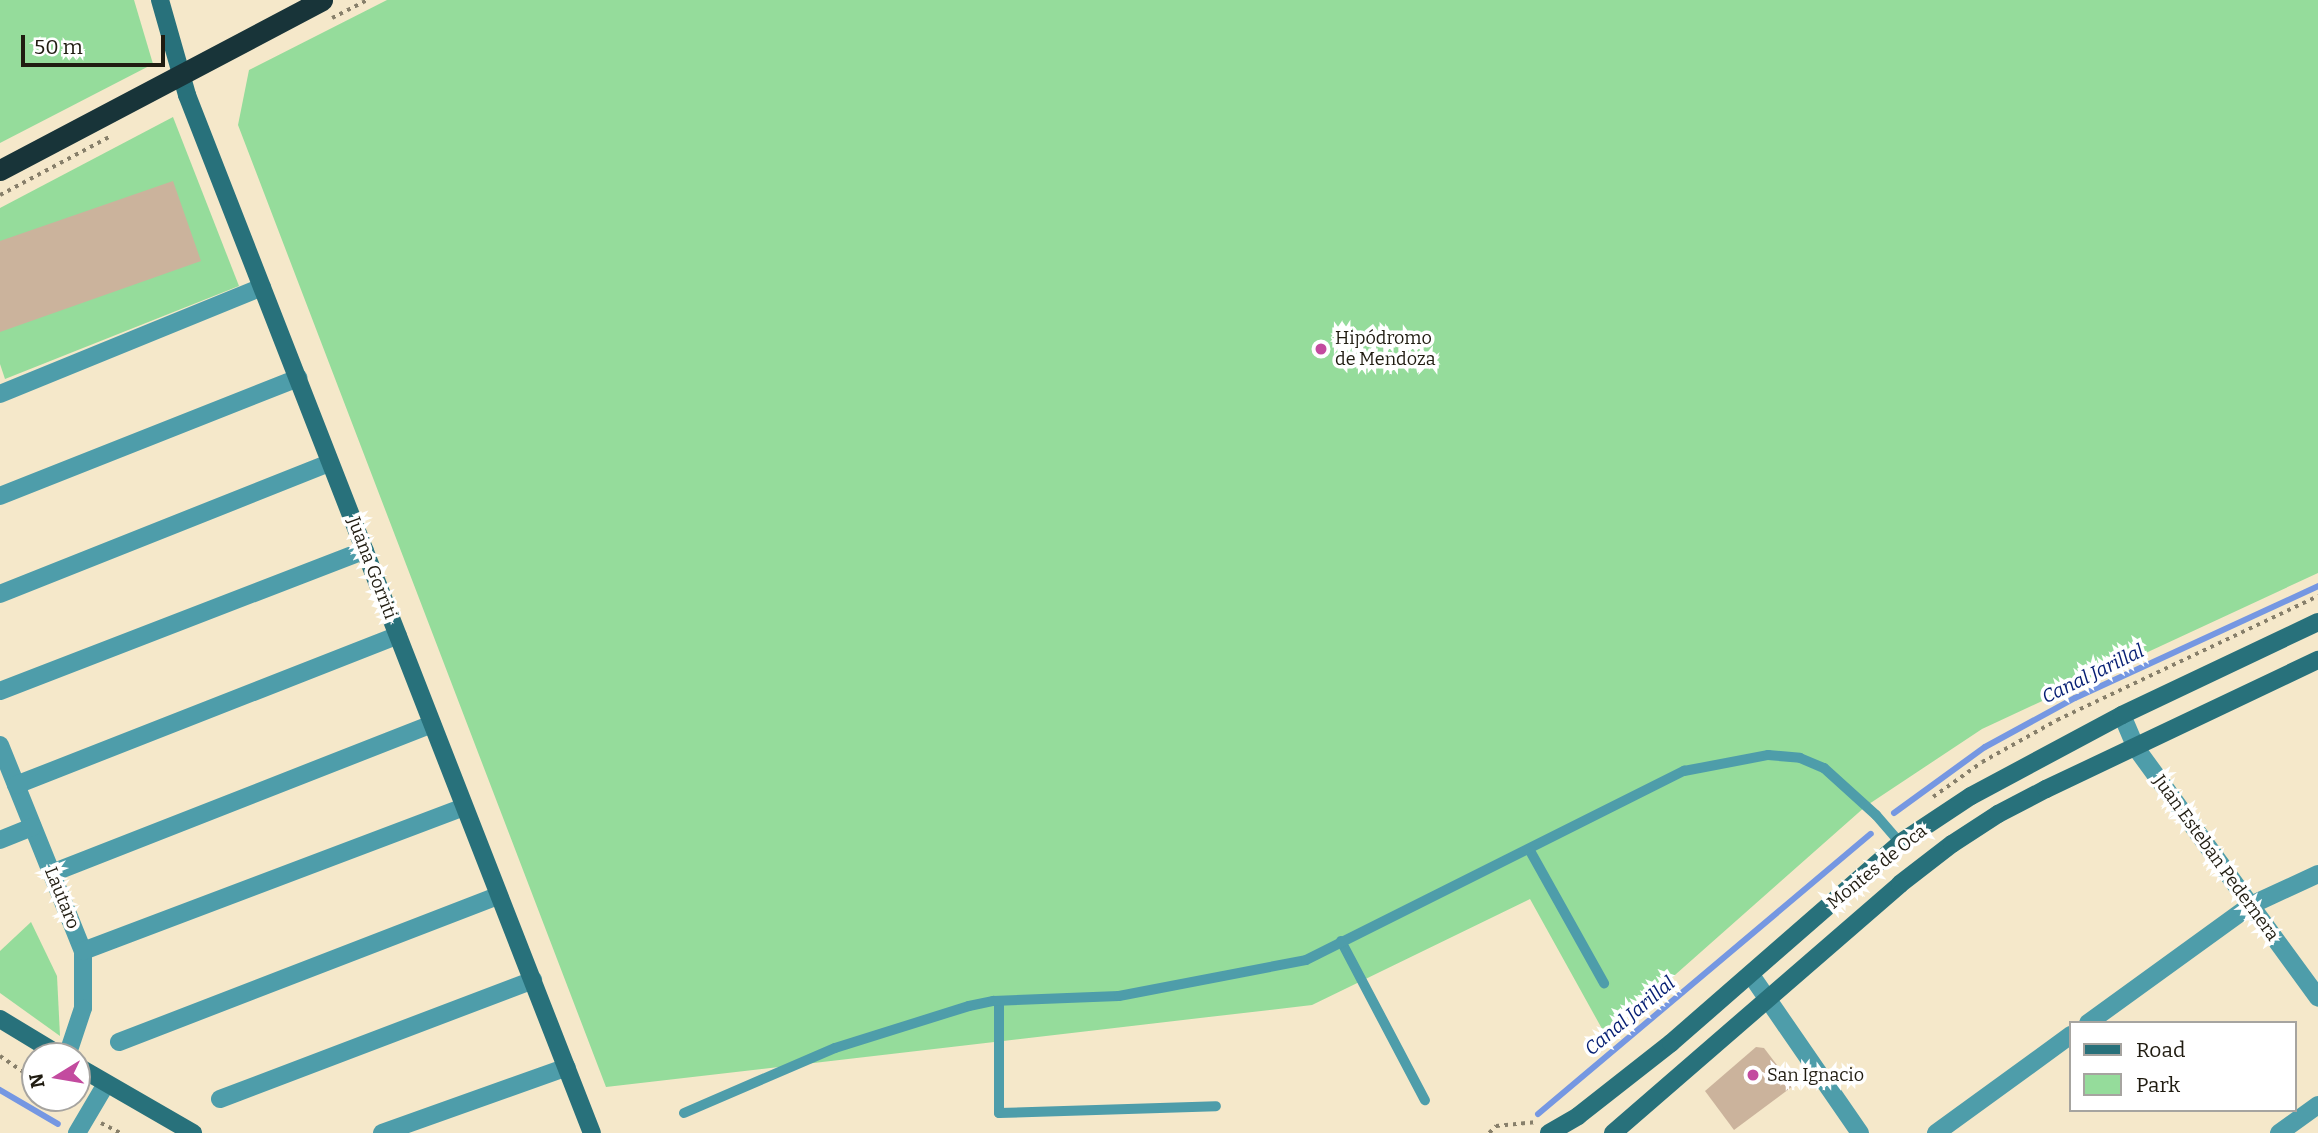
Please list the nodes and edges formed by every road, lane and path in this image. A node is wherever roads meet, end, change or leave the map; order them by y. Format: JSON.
{"nodes":[{"id":1,"x":160,"y":0,"type":"edge"},
{"id":2,"x":322,"y":0,"type":"edge"},
{"id":3,"x":181,"y":76,"type":"junction"},
{"id":4,"x":0,"y":170,"type":"edge"},
{"id":5,"x":262,"y":288,"type":"junction"},
{"id":6,"x":298,"y":378,"type":"junction"},
{"id":7,"x":0,"y":394,"type":"edge"},
{"id":8,"x":330,"y":463,"type":"junction"},
{"id":9,"x":0,"y":496,"type":"edge"},
{"id":10,"x":365,"y":550,"type":"junction"},
{"id":11,"x":0,"y":594,"type":"edge"},
{"id":12,"x":2318,"y":622,"type":"edge"},
{"id":13,"x":398,"y":635,"type":"junction"},
{"id":14,"x":2318,"y":660,"type":"edge"},
{"id":15,"x":0,"y":691,"type":"edge"},
{"id":16,"x":2122,"y":715,"type":"junction"},
{"id":17,"x":432,"y":724,"type":"junction"},
{"id":18,"x":0,"y":745,"type":"edge"},
{"id":19,"x":2136,"y":748,"type":"junction"},
{"id":20,"x":16,"y":785,"type":"junction"},
{"id":21,"x":464,"y":807,"type":"junction"},
{"id":22,"x":33,"y":827,"type":"junction"},
{"id":23,"x":0,"y":840,"type":"edge"},
{"id":24,"x":1900,"y":844,"type":"junction"},
{"id":25,"x":1529,"y":849,"type":"junction"},
{"id":26,"x":52,"y":873,"type":"junction"},
{"id":27,"x":2318,"y":874,"type":"edge"},
{"id":28,"x":499,"y":895,"type":"junction"},
{"id":29,"x":2250,"y":905,"type":"junction"},
{"id":30,"x":1340,"y":941,"type":"junction"},
{"id":31,"x":83,"y":951,"type":"junction"},
{"id":32,"x":1751,"y":975,"type":"junction"},
{"id":33,"x":533,"y":980,"type":"junction"},
{"id":34,"x":1604,"y":983,"type":"dead end"},
{"id":35,"x":2318,"y":998,"type":"edge"},
{"id":36,"x":999,"y":1001,"type":"junction"},
{"id":37,"x":1768,"y":1001,"type":"junction"},
{"id":38,"x":0,"y":1019,"type":"edge"},
{"id":39,"x":2091,"y":1021,"type":"edge"},
{"id":40,"x":2070,"y":1036,"type":"edge"},
{"id":41,"x":38,"y":1042,"type":"edge"},
{"id":42,"x":72,"y":1042,"type":"edge"},
{"id":43,"x":119,"y":1042,"type":"dead end"},
{"id":44,"x":0,"y":1056,"type":"edge"},
{"id":45,"x":567,"y":1067,"type":"junction"},
{"id":46,"x":21,"y":1070,"type":"edge"},
{"id":47,"x":91,"y":1075,"type":"edge"},
{"id":48,"x":106,"y":1084,"type":"junction"},
{"id":49,"x":220,"y":1099,"type":"dead end"},
{"id":50,"x":1425,"y":1100,"type":"dead end"},
{"id":51,"x":2318,"y":1105,"type":"edge"},
{"id":52,"x":1216,"y":1107,"type":"dead end"},
{"id":53,"x":684,"y":1113,"type":"dead end"},
{"id":54,"x":1615,"y":1132,"type":"edge"},
{"id":55,"x":77,"y":1133,"type":"edge"},
{"id":56,"x":193,"y":1133,"type":"edge"},
{"id":57,"x":382,"y":1133,"type":"edge"},
{"id":58,"x":592,"y":1133,"type":"edge"},
{"id":59,"x":1549,"y":1133,"type":"edge"},
{"id":60,"x":1860,"y":1133,"type":"edge"},
{"id":61,"x":1936,"y":1133,"type":"edge"},
{"id":62,"x":2280,"y":1133,"type":"edge"}],
"edges":[{"from":1,"to":3,"type":"main road","name":"Juana Gorriti"},
{"from":2,"to":3,"type":"highway"},
{"from":3,"to":4,"type":"highway"},
{"from":3,"to":5,"type":"main road","name":"Juana Gorriti"},
{"from":5,"to":6,"type":"main road","name":"Juana Gorriti"},
{"from":5,"to":7,"type":"street"},
{"from":6,"to":8,"type":"main road","name":"Juana Gorriti"},
{"from":6,"to":9,"type":"street"},
{"from":8,"to":10,"type":"main road","name":"Juana Gorriti"},
{"from":8,"to":11,"type":"street"},
{"from":10,"to":13,"type":"main road","name":"Juana Gorriti"},
{"from":10,"to":15,"type":"street"},
{"from":12,"to":16,"type":"main road","name":"Montes de Oca"},
{"from":13,"to":17,"type":"main road","name":"Juana Gorriti"},
{"from":13,"to":20,"type":"street"},
{"from":14,"to":19,"type":"main road","name":"Montes de Oca"},
{"from":16,"to":19,"type":"street","name":"Juan Esteban Pedernera"},
{"from":16,"to":24,"type":"main road","name":"Montes de Oca"},
{"from":17,"to":21,"type":"main road","name":"Juana Gorriti"},
{"from":17,"to":26,"type":"street"},
{"from":18,"to":20,"type":"street","name":"Lautaro"},
{"from":19,"to":29,"type":"street","name":"Juan Esteban Pedernera"},
{"from":19,"to":37,"type":"main road","name":"Montes de Oca"},
{"from":20,"to":22,"type":"street","name":"Lautaro"},
{"from":21,"to":28,"type":"main road","name":"Juana Gorriti"},
{"from":21,"to":31,"type":"street"},
{"from":22,"to":23,"type":"street"},
{"from":22,"to":26,"type":"street","name":"Lautaro"},
{"from":24,"to":25,"type":"lane"},
{"from":24,"to":32,"type":"main road","name":"Montes de Oca"},
{"from":25,"to":30,"type":"lane"},
{"from":25,"to":34,"type":"lane"},
{"from":26,"to":31,"type":"street","name":"Lautaro"},
{"from":27,"to":29,"type":"street"},
{"from":28,"to":33,"type":"main road","name":"Juana Gorriti"},
{"from":28,"to":43,"type":"street"},
{"from":29,"to":35,"type":"street","name":"Juan Esteban Pedernera"},
{"from":29,"to":39,"type":"street"},
{"from":30,"to":36,"type":"lane"},
{"from":30,"to":50,"type":"lane"},
{"from":31,"to":42,"type":"street","name":"Lautaro"},
{"from":32,"to":37,"type":"street"},
{"from":32,"to":59,"type":"main road","name":"Montes de Oca"},
{"from":33,"to":45,"type":"main road","name":"Juana Gorriti"},
{"from":33,"to":49,"type":"street"},
{"from":36,"to":52,"type":"lane"},
{"from":36,"to":53,"type":"lane"},
{"from":37,"to":54,"type":"main road","name":"Montes de Oca"},
{"from":37,"to":60,"type":"street"},
{"from":38,"to":41,"type":"main road"},
{"from":40,"to":61,"type":"street"},
{"from":44,"to":46,"type":"path"},
{"from":45,"to":57,"type":"street"},
{"from":45,"to":58,"type":"main road","name":"Juana Gorriti"},
{"from":47,"to":48,"type":"main road"},
{"from":48,"to":55,"type":"street"},
{"from":48,"to":56,"type":"main road"},
{"from":51,"to":62,"type":"street"}]}
